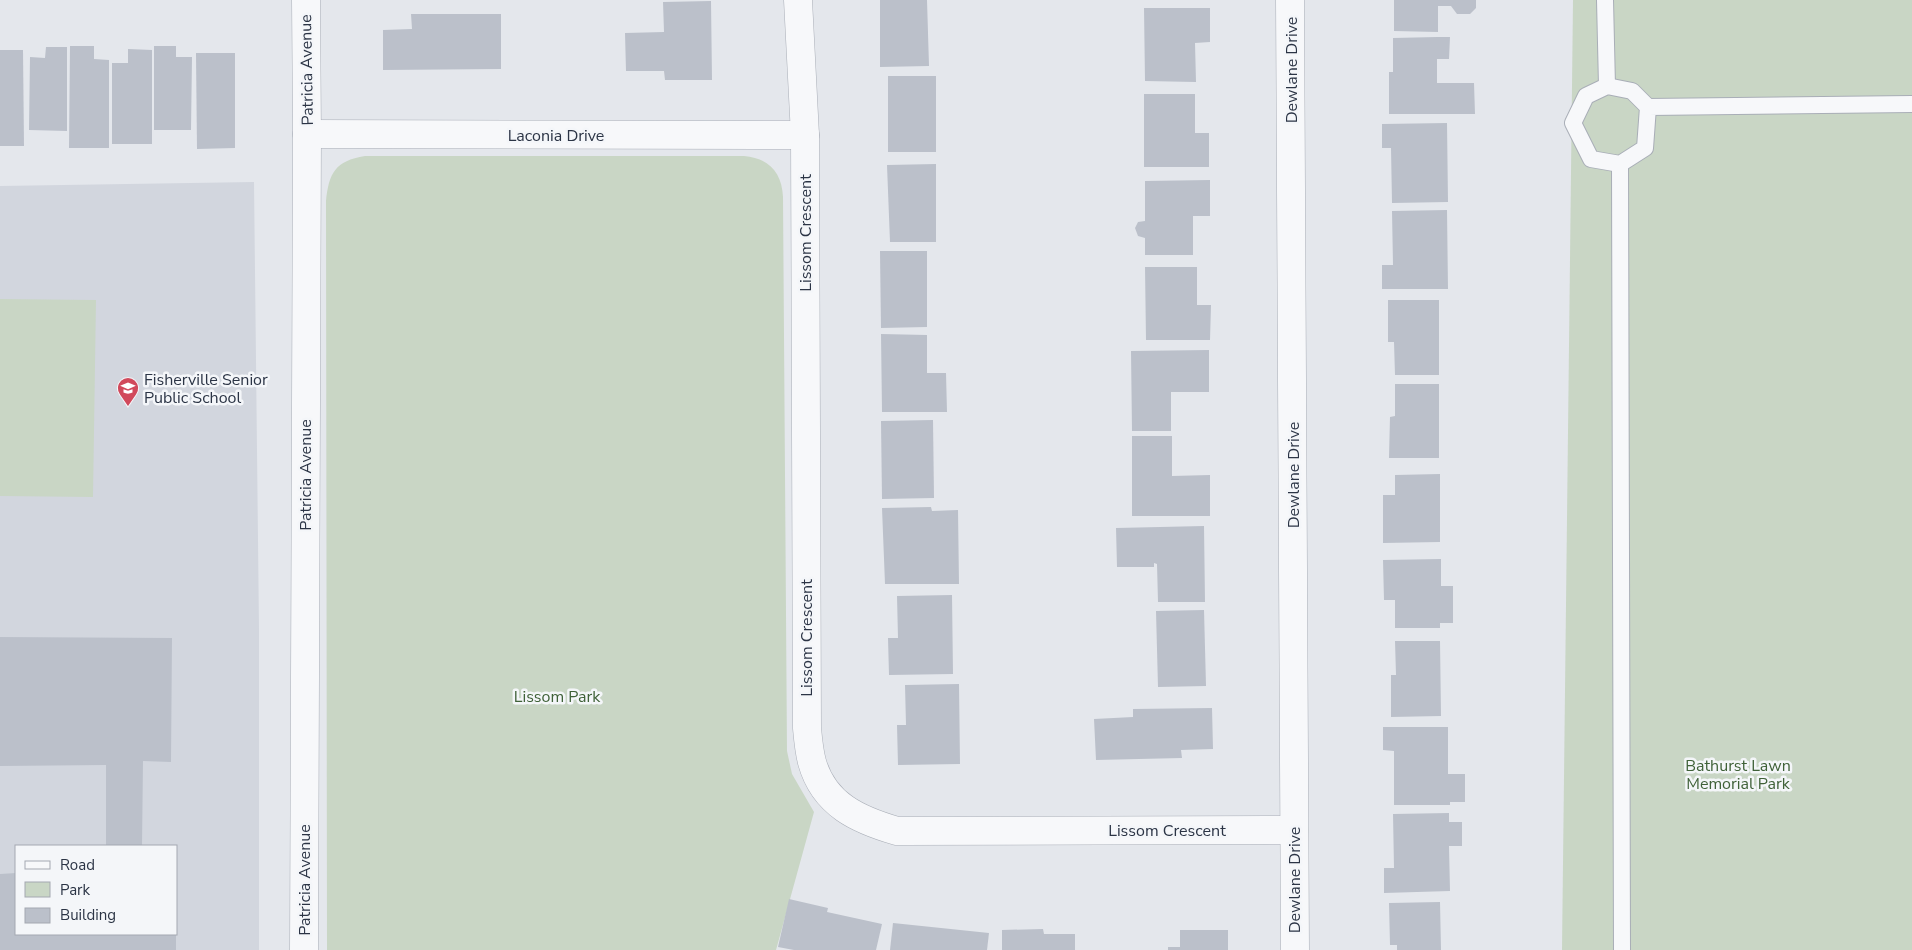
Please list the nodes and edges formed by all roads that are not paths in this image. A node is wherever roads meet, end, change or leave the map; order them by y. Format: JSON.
{"nodes":[{"id":1,"x":306,"y":0,"type":"edge"},
{"id":2,"x":798,"y":0,"type":"edge"},
{"id":3,"x":1290,"y":0,"type":"edge"},
{"id":4,"x":1605,"y":0,"type":"edge"},
{"id":5,"x":1607,"y":86,"type":"junction"},
{"id":6,"x":1912,"y":104,"type":"edge"},
{"id":7,"x":1648,"y":107,"type":"junction"},
{"id":8,"x":307,"y":134,"type":"junction"},
{"id":9,"x":805,"y":135,"type":"junction"},
{"id":10,"x":1620,"y":164,"type":"junction"},
{"id":11,"x":1294,"y":830,"type":"junction"},
{"id":12,"x":304,"y":950,"type":"edge"},
{"id":13,"x":1295,"y":950,"type":"edge"},
{"id":14,"x":1622,"y":950,"type":"edge"}],
"edges":[{"from":1,"to":8,"type":"street","name":"Patricia Avenue"},
{"from":2,"to":9,"type":"street","name":"Lissom Crescent"},
{"from":3,"to":11,"type":"street","name":"Dewlane Drive"},
{"from":4,"to":5,"type":"lane"},
{"from":5,"to":7,"type":"lane"},
{"from":5,"to":10,"type":"lane"},
{"from":6,"to":7,"type":"lane"},
{"from":7,"to":10,"type":"lane"},
{"from":8,"to":9,"type":"street","name":"Laconia Drive"},
{"from":8,"to":12,"type":"street","name":"Patricia Avenue"},
{"from":9,"to":11,"type":"street","name":"Lissom Crescent"},
{"from":10,"to":14,"type":"lane"},
{"from":11,"to":13,"type":"street","name":"Dewlane Drive"}]}
